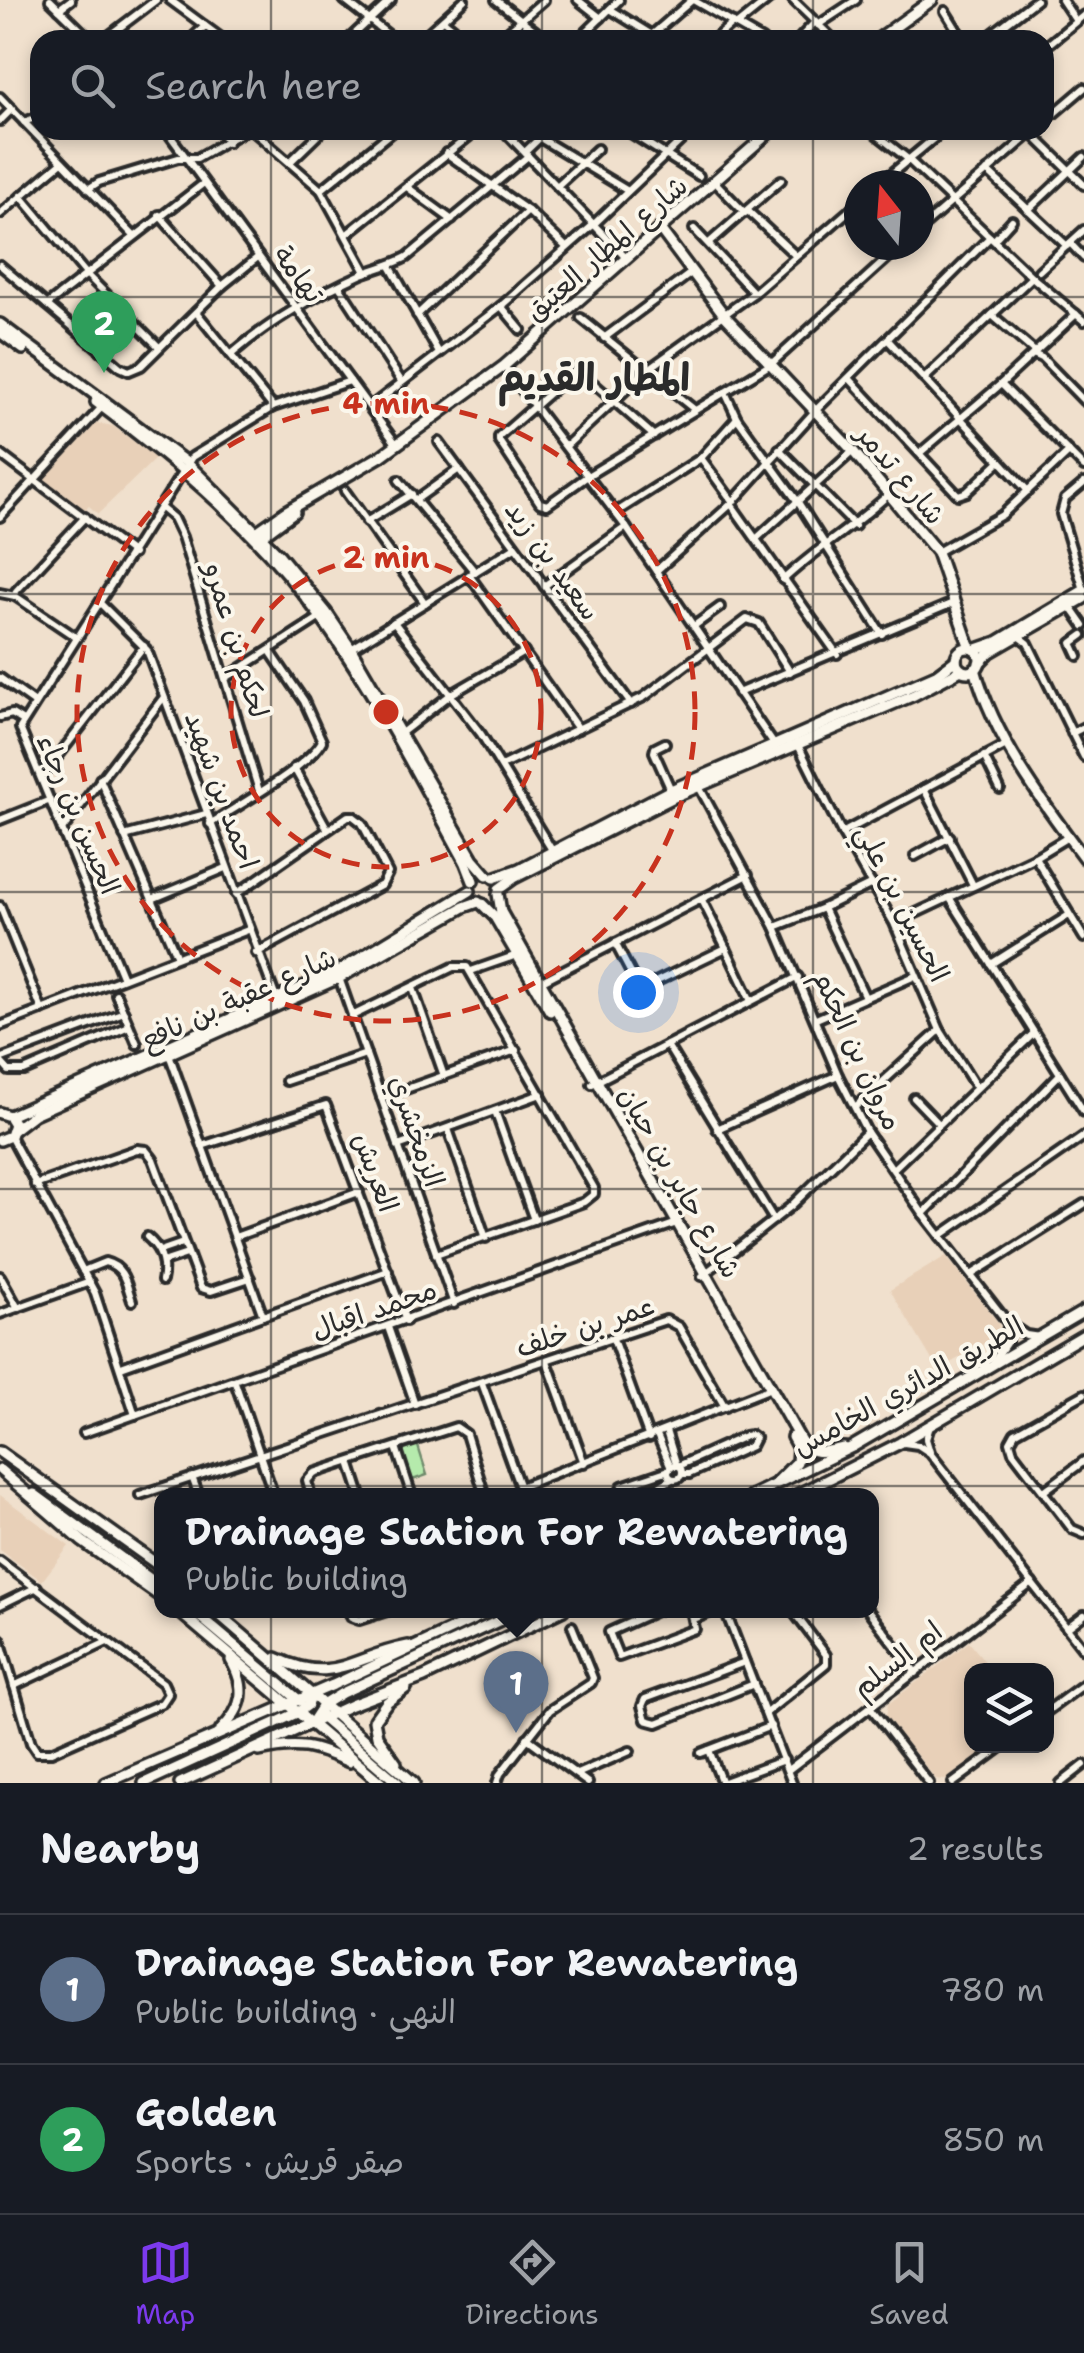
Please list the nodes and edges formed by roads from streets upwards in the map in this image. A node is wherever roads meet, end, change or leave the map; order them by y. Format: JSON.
{"nodes":[{"id":1,"x":50,"y":0,"type":"edge"},
{"id":2,"x":71,"y":0,"type":"edge"},
{"id":3,"x":156,"y":0,"type":"edge"},
{"id":4,"x":170,"y":0,"type":"edge"},
{"id":5,"x":344,"y":0,"type":"edge"},
{"id":6,"x":391,"y":0,"type":"edge"},
{"id":7,"x":464,"y":0,"type":"edge"},
{"id":8,"x":496,"y":0,"type":"edge"},
{"id":9,"x":544,"y":0,"type":"edge"},
{"id":10,"x":578,"y":0,"type":"edge"},
{"id":11,"x":619,"y":0,"type":"edge"},
{"id":12,"x":693,"y":0,"type":"edge"},
{"id":13,"x":768,"y":0,"type":"edge"},
{"id":14,"x":793,"y":0,"type":"edge"},
{"id":15,"x":856,"y":0,"type":"edge"},
{"id":16,"x":932,"y":0,"type":"edge"},
{"id":17,"x":1036,"y":0,"type":"edge"},
{"id":18,"x":1062,"y":0,"type":"edge"},
{"id":19,"x":59,"y":9,"type":"junction"},
{"id":20,"x":610,"y":10,"type":"junction"},
{"id":21,"x":945,"y":11,"type":"dead end"},
{"id":22,"x":1084,"y":15,"type":"edge"},
{"id":23,"x":601,"y":18,"type":"junction"},
{"id":24,"x":370,"y":20,"type":"junction"},
{"id":25,"x":443,"y":20,"type":"junction"},
{"id":26,"x":522,"y":20,"type":"junction"},
{"id":27,"x":1076,"y":21,"type":"junction"},
{"id":28,"x":735,"y":24,"type":"junction"},
{"id":29,"x":816,"y":24,"type":"junction"},
{"id":30,"x":205,"y":26,"type":"junction"},
{"id":31,"x":81,"y":30,"type":"edge"},
{"id":32,"x":116,"y":30,"type":"edge"},
{"id":33,"x":201,"y":30,"type":"edge"},
{"id":34,"x":210,"y":30,"type":"edge"},
{"id":35,"x":359,"y":30,"type":"edge"},
{"id":36,"x":382,"y":30,"type":"edge"},
{"id":37,"x":432,"y":30,"type":"edge"},
{"id":38,"x":456,"y":30,"type":"edge"},
{"id":39,"x":510,"y":30,"type":"edge"},
{"id":40,"x":534,"y":30,"type":"edge"},
{"id":41,"x":588,"y":30,"type":"edge"},
{"id":42,"x":639,"y":30,"type":"edge"},
{"id":43,"x":657,"y":30,"type":"edge"},
{"id":44,"x":726,"y":30,"type":"edge"},
{"id":45,"x":745,"y":30,"type":"edge"},
{"id":46,"x":809,"y":30,"type":"edge"},
{"id":47,"x":823,"y":30,"type":"edge"},
{"id":48,"x":898,"y":30,"type":"edge"},
{"id":49,"x":956,"y":30,"type":"edge"},
{"id":50,"x":997,"y":30,"type":"edge"},
{"id":51,"x":1054,"y":40,"type":"edge"},
{"id":52,"x":1084,"y":88,"type":"edge"},
{"id":53,"x":0,"y":98,"type":"edge"},
{"id":54,"x":12,"y":110,"type":"junction"},
{"id":55,"x":1054,"y":114,"type":"edge"},
{"id":56,"x":30,"y":120,"type":"edge"},
{"id":57,"x":0,"y":121,"type":"edge"},
{"id":58,"x":24,"y":122,"type":"junction"},
{"id":59,"x":30,"y":128,"type":"edge"},
{"id":60,"x":41,"y":140,"type":"edge"},
{"id":61,"x":174,"y":140,"type":"edge"},
{"id":62,"x":232,"y":140,"type":"edge"},
{"id":63,"x":262,"y":140,"type":"edge"},
{"id":64,"x":313,"y":140,"type":"edge"},
{"id":65,"x":382,"y":140,"type":"edge"},
{"id":66,"x":464,"y":140,"type":"edge"},
{"id":67,"x":513,"y":140,"type":"edge"},
{"id":68,"x":538,"y":140,"type":"edge"},
{"id":69,"x":544,"y":140,"type":"edge"},
{"id":70,"x":642,"y":140,"type":"edge"},
{"id":71,"x":682,"y":140,"type":"edge"},
{"id":72,"x":761,"y":140,"type":"edge"},
{"id":73,"x":884,"y":140,"type":"edge"},
{"id":74,"x":931,"y":140,"type":"edge"},
{"id":75,"x":1021,"y":140,"type":"edge"},
{"id":76,"x":1040,"y":140,"type":"edge"},
{"id":77,"x":228,"y":142,"type":"joint"},
{"id":78,"x":597,"y":149,"type":"dead end"},
{"id":79,"x":446,"y":153,"type":"junction"},
{"id":80,"x":526,"y":154,"type":"junction"},
{"id":81,"x":666,"y":155,"type":"junction"},
{"id":82,"x":1084,"y":157,"type":"edge"},
{"id":83,"x":187,"y":158,"type":"junction"},
{"id":84,"x":908,"y":159,"type":"junction"},
{"id":85,"x":62,"y":162,"type":"junction"},
{"id":86,"x":290,"y":162,"type":"junction"},
{"id":87,"x":583,"y":162,"type":"junction"},
{"id":88,"x":895,"y":170,"type":"edge"},
{"id":89,"x":987,"y":171,"type":"junction"},
{"id":90,"x":1069,"y":171,"type":"junction"},
{"id":91,"x":699,"y":176,"type":"dead end"},
{"id":92,"x":781,"y":180,"type":"dead end"},
{"id":93,"x":715,"y":182,"type":"junction"},
{"id":94,"x":204,"y":183,"type":"junction"},
{"id":95,"x":1084,"y":185,"type":"edge"},
{"id":96,"x":557,"y":186,"type":"junction"},
{"id":97,"x":408,"y":187,"type":"junction"},
{"id":98,"x":492,"y":187,"type":"junction"},
{"id":99,"x":88,"y":189,"type":"junction"},
{"id":100,"x":321,"y":190,"type":"junction"},
{"id":101,"x":628,"y":191,"type":"junction"},
{"id":102,"x":21,"y":196,"type":"junction"},
{"id":103,"x":952,"y":200,"type":"junction"},
{"id":104,"x":1028,"y":210,"type":"junction"},
{"id":105,"x":528,"y":212,"type":"junction"},
{"id":106,"x":746,"y":212,"type":"junction"},
{"id":107,"x":0,"y":214,"type":"edge"},
{"id":108,"x":844,"y":215,"type":"edge"},
{"id":109,"x":159,"y":216,"type":"junction"},
{"id":110,"x":934,"y":216,"type":"edge"},
{"id":111,"x":452,"y":220,"type":"junction"},
{"id":112,"x":1012,"y":220,"type":"dead end"},
{"id":113,"x":593,"y":225,"type":"junction"},
{"id":114,"x":694,"y":228,"type":"dead end"},
{"id":115,"x":660,"y":230,"type":"junction"},
{"id":116,"x":1084,"y":230,"type":"edge"},
{"id":117,"x":347,"y":234,"type":"junction"},
{"id":118,"x":134,"y":236,"type":"junction"},
{"id":119,"x":992,"y":238,"type":"junction"},
{"id":120,"x":708,"y":244,"type":"junction"},
{"id":121,"x":1069,"y":245,"type":"junction"},
{"id":122,"x":566,"y":247,"type":"junction"},
{"id":123,"x":258,"y":256,"type":"junction"},
{"id":124,"x":796,"y":256,"type":"junction"},
{"id":125,"x":626,"y":258,"type":"junction"},
{"id":126,"x":1084,"y":258,"type":"edge"},
{"id":127,"x":885,"y":260,"type":"edge"},
{"id":128,"x":0,"y":265,"type":"edge"},
{"id":129,"x":390,"y":266,"type":"junction"},
{"id":130,"x":1040,"y":271,"type":"dead end"},
{"id":131,"x":366,"y":272,"type":"junction"},
{"id":132,"x":691,"y":273,"type":"junction"},
{"id":133,"x":88,"y":275,"type":"junction"},
{"id":134,"x":1032,"y":277,"type":"junction"},
{"id":135,"x":222,"y":286,"type":"junction"},
{"id":136,"x":338,"y":286,"type":"junction"},
{"id":137,"x":754,"y":292,"type":"junction"},
{"id":138,"x":47,"y":305,"type":"junction"},
{"id":139,"x":501,"y":306,"type":"junction"},
{"id":140,"x":297,"y":308,"type":"junction"},
{"id":141,"x":196,"y":312,"type":"junction"},
{"id":142,"x":1076,"y":314,"type":"junction"},
{"id":143,"x":418,"y":315,"type":"junction"},
{"id":144,"x":992,"y":315,"type":"junction"},
{"id":145,"x":725,"y":316,"type":"junction"},
{"id":146,"x":581,"y":318,"type":"dead end"},
{"id":147,"x":1084,"y":321,"type":"edge"},
{"id":148,"x":0,"y":324,"type":"edge"},
{"id":149,"x":521,"y":330,"type":"dead end"},
{"id":150,"x":0,"y":332,"type":"edge"},
{"id":151,"x":604,"y":338,"type":"junction"},
{"id":152,"x":888,"y":340,"type":"junction"},
{"id":153,"x":159,"y":347,"type":"junction"},
{"id":154,"x":233,"y":353,"type":"junction"},
{"id":155,"x":438,"y":353,"type":"junction"},
{"id":156,"x":1034,"y":353,"type":"junction"},
{"id":157,"x":771,"y":364,"type":"junction"},
{"id":158,"x":504,"y":366,"type":"junction"},
{"id":159,"x":646,"y":371,"type":"junction"},
{"id":160,"x":850,"y":378,"type":"junction"},
{"id":161,"x":924,"y":379,"type":"junction"},
{"id":162,"x":350,"y":381,"type":"junction"},
{"id":163,"x":401,"y":382,"type":"junction"},
{"id":164,"x":1001,"y":384,"type":"junction"},
{"id":165,"x":725,"y":392,"type":"junction"},
{"id":166,"x":613,"y":399,"type":"junction"},
{"id":167,"x":1084,"y":401,"type":"edge"},
{"id":168,"x":104,"y":405,"type":"junction"},
{"id":169,"x":536,"y":406,"type":"junction"},
{"id":170,"x":273,"y":407,"type":"junction"},
{"id":171,"x":370,"y":408,"type":"junction"},
{"id":172,"x":696,"y":410,"type":"junction"},
{"id":173,"x":816,"y":410,"type":"junction"},
{"id":174,"x":737,"y":418,"type":"junction"},
{"id":175,"x":961,"y":419,"type":"junction"},
{"id":176,"x":654,"y":436,"type":"junction"},
{"id":177,"x":439,"y":442,"type":"dead end"},
{"id":178,"x":397,"y":445,"type":"junction"},
{"id":179,"x":566,"y":446,"type":"junction"},
{"id":180,"x":779,"y":449,"type":"junction"},
{"id":181,"x":853,"y":451,"type":"junction"},
{"id":182,"x":921,"y":452,"type":"junction"},
{"id":183,"x":1070,"y":452,"type":"junction"},
{"id":184,"x":0,"y":454,"type":"edge"},
{"id":185,"x":700,"y":458,"type":"junction"},
{"id":186,"x":768,"y":461,"type":"junction"},
{"id":187,"x":1000,"y":461,"type":"junction"},
{"id":188,"x":185,"y":467,"type":"junction"},
{"id":189,"x":1084,"y":467,"type":"edge"},
{"id":190,"x":458,"y":469,"type":"junction"},
{"id":191,"x":589,"y":475,"type":"junction"},
{"id":192,"x":36,"y":480,"type":"junction"},
{"id":193,"x":399,"y":480,"type":"dead end"},
{"id":194,"x":1084,"y":483,"type":"edge"},
{"id":195,"x":816,"y":486,"type":"junction"},
{"id":196,"x":1028,"y":490,"type":"junction"},
{"id":197,"x":345,"y":492,"type":"dead end"},
{"id":198,"x":890,"y":493,"type":"junction"},
{"id":199,"x":414,"y":497,"type":"junction"},
{"id":200,"x":798,"y":502,"type":"junction"},
{"id":201,"x":732,"y":503,"type":"junction"},
{"id":202,"x":161,"y":508,"type":"junction"},
{"id":203,"x":240,"y":512,"type":"junction"},
{"id":204,"x":615,"y":513,"type":"junction"},
{"id":205,"x":0,"y":518,"type":"edge"},
{"id":206,"x":85,"y":518,"type":"junction"},
{"id":207,"x":278,"y":520,"type":"junction"},
{"id":208,"x":366,"y":522,"type":"junction"},
{"id":209,"x":855,"y":526,"type":"junction"},
{"id":210,"x":626,"y":527,"type":"junction"},
{"id":211,"x":257,"y":536,"type":"junction"},
{"id":212,"x":756,"y":539,"type":"junction"},
{"id":213,"x":824,"y":544,"type":"junction"},
{"id":214,"x":516,"y":546,"type":"junction"},
{"id":215,"x":937,"y":552,"type":"junction"},
{"id":216,"x":133,"y":554,"type":"junction"},
{"id":217,"x":280,"y":556,"type":"junction"},
{"id":218,"x":656,"y":571,"type":"junction"},
{"id":219,"x":472,"y":574,"type":"junction"},
{"id":220,"x":783,"y":580,"type":"junction"},
{"id":221,"x":544,"y":586,"type":"junction"},
{"id":222,"x":1084,"y":592,"type":"edge"},
{"id":223,"x":0,"y":593,"type":"edge"},
{"id":224,"x":15,"y":596,"type":"junction"},
{"id":225,"x":425,"y":603,"type":"junction"},
{"id":226,"x":953,"y":603,"type":"junction"},
{"id":227,"x":102,"y":604,"type":"junction"},
{"id":228,"x":1070,"y":606,"type":"junction"},
{"id":229,"x":720,"y":607,"type":"dead end"},
{"id":230,"x":324,"y":614,"type":"junction"},
{"id":231,"x":394,"y":622,"type":"junction"},
{"id":232,"x":694,"y":626,"type":"junction"},
{"id":233,"x":1084,"y":633,"type":"edge"},
{"id":234,"x":882,"y":634,"type":"junction"},
{"id":235,"x":1018,"y":636,"type":"junction"},
{"id":236,"x":77,"y":638,"type":"junction"},
{"id":237,"x":144,"y":645,"type":"junction"},
{"id":238,"x":708,"y":650,"type":"junction"},
{"id":239,"x":270,"y":651,"type":"junction"},
{"id":240,"x":348,"y":651,"type":"junction"},
{"id":241,"x":524,"y":652,"type":"junction"},
{"id":242,"x":837,"y":654,"type":"junction"},
{"id":243,"x":1078,"y":656,"type":"dead end"},
{"id":244,"x":968,"y":661,"type":"junction"},
{"id":245,"x":790,"y":672,"type":"junction"},
{"id":246,"x":0,"y":678,"type":"edge"},
{"id":247,"x":226,"y":678,"type":"junction"},
{"id":248,"x":738,"y":693,"type":"junction"},
{"id":249,"x":450,"y":695,"type":"junction"},
{"id":250,"x":164,"y":697,"type":"junction"},
{"id":251,"x":34,"y":703,"type":"junction"},
{"id":252,"x":631,"y":704,"type":"junction"},
{"id":253,"x":0,"y":716,"type":"edge"},
{"id":254,"x":23,"y":721,"type":"junction"},
{"id":255,"x":1084,"y":727,"type":"edge"},
{"id":256,"x":578,"y":729,"type":"junction"},
{"id":257,"x":1072,"y":733,"type":"junction"},
{"id":258,"x":398,"y":735,"type":"junction"},
{"id":259,"x":796,"y":741,"type":"junction"},
{"id":260,"x":665,"y":744,"type":"dead end"},
{"id":261,"x":1008,"y":744,"type":"junction"},
{"id":262,"x":777,"y":749,"type":"junction"},
{"id":263,"x":984,"y":756,"type":"junction"},
{"id":264,"x":1084,"y":757,"type":"edge"},
{"id":265,"x":501,"y":766,"type":"junction"},
{"id":266,"x":294,"y":768,"type":"junction"},
{"id":267,"x":40,"y":779,"type":"junction"},
{"id":268,"x":100,"y":780,"type":"junction"},
{"id":269,"x":697,"y":782,"type":"junction"},
{"id":270,"x":1000,"y":789,"type":"dead end"},
{"id":271,"x":671,"y":790,"type":"junction"},
{"id":272,"x":924,"y":790,"type":"junction"},
{"id":273,"x":258,"y":791,"type":"junction"},
{"id":274,"x":48,"y":801,"type":"junction"},
{"id":275,"x":206,"y":814,"type":"junction"},
{"id":276,"x":0,"y":820,"type":"edge"},
{"id":277,"x":210,"y":824,"type":"junction"},
{"id":278,"x":328,"y":828,"type":"junction"},
{"id":279,"x":62,"y":831,"type":"junction"},
{"id":280,"x":842,"y":833,"type":"junction"},
{"id":281,"x":124,"y":836,"type":"junction"},
{"id":282,"x":950,"y":837,"type":"junction"},
{"id":283,"x":1068,"y":837,"type":"junction"},
{"id":284,"x":555,"y":853,"type":"junction"},
{"id":285,"x":915,"y":856,"type":"dead end"},
{"id":286,"x":1035,"y":856,"type":"junction"},
{"id":287,"x":1084,"y":858,"type":"edge"},
{"id":288,"x":226,"y":868,"type":"junction"},
{"id":289,"x":490,"y":876,"type":"junction"},
{"id":290,"x":748,"y":876,"type":"junction"},
{"id":291,"x":872,"y":884,"type":"junction"},
{"id":292,"x":972,"y":885,"type":"junction"},
{"id":293,"x":472,"y":886,"type":"junction"},
{"id":294,"x":499,"y":892,"type":"junction"},
{"id":295,"x":236,"y":894,"type":"junction"},
{"id":296,"x":950,"y":897,"type":"junction"},
{"id":297,"x":152,"y":899,"type":"junction"},
{"id":298,"x":702,"y":900,"type":"junction"},
{"id":299,"x":480,"y":903,"type":"junction"},
{"id":300,"x":0,"y":906,"type":"edge"},
{"id":301,"x":824,"y":908,"type":"junction"},
{"id":302,"x":1069,"y":915,"type":"junction"},
{"id":303,"x":2,"y":916,"type":"edge"},
{"id":304,"x":894,"y":923,"type":"junction"},
{"id":305,"x":775,"y":927,"type":"junction"},
{"id":306,"x":248,"y":930,"type":"junction"},
{"id":307,"x":1084,"y":938,"type":"edge"},
{"id":308,"x":615,"y":942,"type":"junction"},
{"id":309,"x":726,"y":948,"type":"junction"},
{"id":310,"x":256,"y":953,"type":"junction"},
{"id":311,"x":517,"y":955,"type":"junction"},
{"id":312,"x":177,"y":957,"type":"junction"},
{"id":313,"x":991,"y":964,"type":"junction"},
{"id":314,"x":471,"y":971,"type":"junction"},
{"id":315,"x":338,"y":975,"type":"junction"},
{"id":316,"x":915,"y":976,"type":"junction"},
{"id":317,"x":798,"y":977,"type":"junction"},
{"id":318,"x":123,"y":978,"type":"junction"},
{"id":319,"x":538,"y":984,"type":"junction"},
{"id":320,"x":413,"y":988,"type":"junction"},
{"id":321,"x":116,"y":994,"type":"dead end"},
{"id":322,"x":866,"y":997,"type":"junction"},
{"id":323,"x":277,"y":1002,"type":"junction"},
{"id":324,"x":751,"y":1002,"type":"junction"},
{"id":325,"x":42,"y":1010,"type":"junction"},
{"id":326,"x":124,"y":1012,"type":"junction"},
{"id":327,"x":352,"y":1016,"type":"junction"},
{"id":328,"x":816,"y":1019,"type":"junction"},
{"id":329,"x":0,"y":1026,"type":"edge"},
{"id":330,"x":130,"y":1026,"type":"junction"},
{"id":331,"x":940,"y":1030,"type":"junction"},
{"id":332,"x":1033,"y":1034,"type":"junction"},
{"id":333,"x":137,"y":1044,"type":"dead end"},
{"id":334,"x":667,"y":1045,"type":"junction"},
{"id":335,"x":169,"y":1050,"type":"junction"},
{"id":336,"x":516,"y":1050,"type":"junction"},
{"id":337,"x":366,"y":1054,"type":"junction"},
{"id":338,"x":0,"y":1060,"type":"edge"},
{"id":339,"x":1060,"y":1074,"type":"junction"},
{"id":340,"x":838,"y":1075,"type":"junction"},
{"id":341,"x":444,"y":1076,"type":"junction"},
{"id":342,"x":286,"y":1081,"type":"dead end"},
{"id":343,"x":594,"y":1083,"type":"junction"},
{"id":344,"x":976,"y":1087,"type":"junction"},
{"id":345,"x":541,"y":1094,"type":"junction"},
{"id":346,"x":381,"y":1098,"type":"junction"},
{"id":347,"x":914,"y":1098,"type":"dead end"},
{"id":348,"x":855,"y":1108,"type":"junction"},
{"id":349,"x":495,"y":1111,"type":"junction"},
{"id":350,"x":1084,"y":1112,"type":"edge"},
{"id":351,"x":4,"y":1114,"type":"edge"},
{"id":352,"x":939,"y":1124,"type":"junction"},
{"id":353,"x":448,"y":1129,"type":"junction"},
{"id":354,"x":717,"y":1129,"type":"junction"},
{"id":355,"x":868,"y":1132,"type":"junction"},
{"id":356,"x":7,"y":1136,"type":"edge"},
{"id":357,"x":1084,"y":1136,"type":"edge"},
{"id":358,"x":202,"y":1146,"type":"junction"},
{"id":359,"x":398,"y":1146,"type":"junction"},
{"id":360,"x":893,"y":1169,"type":"junction"},
{"id":361,"x":35,"y":1186,"type":"junction"},
{"id":362,"x":359,"y":1192,"type":"junction"},
{"id":363,"x":1084,"y":1204,"type":"edge"},
{"id":364,"x":923,"y":1214,"type":"junction"},
{"id":365,"x":534,"y":1220,"type":"junction"},
{"id":366,"x":774,"y":1220,"type":"junction"},
{"id":367,"x":674,"y":1224,"type":"junction"},
{"id":368,"x":940,"y":1236,"type":"junction"},
{"id":369,"x":147,"y":1237,"type":"dead end"},
{"id":370,"x":235,"y":1237,"type":"junction"},
{"id":371,"x":486,"y":1238,"type":"junction"},
{"id":372,"x":184,"y":1243,"type":"junction"},
{"id":373,"x":160,"y":1251,"type":"junction"},
{"id":374,"x":187,"y":1254,"type":"junction"},
{"id":375,"x":436,"y":1254,"type":"junction"},
{"id":376,"x":163,"y":1262,"type":"junction"},
{"id":377,"x":83,"y":1270,"type":"junction"},
{"id":378,"x":388,"y":1271,"type":"junction"},
{"id":379,"x":971,"y":1274,"type":"junction"},
{"id":380,"x":704,"y":1275,"type":"junction"},
{"id":381,"x":0,"y":1276,"type":"edge"},
{"id":382,"x":250,"y":1278,"type":"junction"},
{"id":383,"x":162,"y":1281,"type":"dead end"},
{"id":384,"x":90,"y":1282,"type":"junction"},
{"id":385,"x":132,"y":1301,"type":"dead end"},
{"id":386,"x":454,"y":1304,"type":"junction"},
{"id":387,"x":18,"y":1308,"type":"junction"},
{"id":388,"x":1084,"y":1311,"type":"edge"},
{"id":389,"x":0,"y":1314,"type":"edge"},
{"id":390,"x":263,"y":1316,"type":"junction"},
{"id":391,"x":406,"y":1322,"type":"junction"},
{"id":392,"x":1008,"y":1323,"type":"junction"},
{"id":393,"x":388,"y":1327,"type":"junction"},
{"id":394,"x":1084,"y":1335,"type":"edge"},
{"id":395,"x":1042,"y":1336,"type":"junction"},
{"id":396,"x":613,"y":1339,"type":"junction"},
{"id":397,"x":547,"y":1362,"type":"junction"},
{"id":398,"x":120,"y":1367,"type":"junction"},
{"id":399,"x":985,"y":1370,"type":"junction"},
{"id":400,"x":235,"y":1382,"type":"junction"},
{"id":401,"x":482,"y":1383,"type":"junction"},
{"id":402,"x":766,"y":1390,"type":"junction"},
{"id":403,"x":1084,"y":1394,"type":"edge"},
{"id":404,"x":415,"y":1404,"type":"junction"},
{"id":405,"x":725,"y":1407,"type":"junction"},
{"id":406,"x":135,"y":1416,"type":"junction"},
{"id":407,"x":934,"y":1422,"type":"junction"},
{"id":408,"x":666,"y":1431,"type":"junction"},
{"id":409,"x":84,"y":1434,"type":"dead end"},
{"id":410,"x":653,"y":1437,"type":"junction"},
{"id":411,"x":900,"y":1443,"type":"junction"},
{"id":412,"x":852,"y":1446,"type":"junction"},
{"id":413,"x":396,"y":1447,"type":"junction"},
{"id":414,"x":0,"y":1452,"type":"edge"},
{"id":415,"x":930,"y":1453,"type":"junction"},
{"id":416,"x":259,"y":1454,"type":"junction"},
{"id":417,"x":1084,"y":1461,"type":"edge"},
{"id":418,"x":350,"y":1462,"type":"junction"},
{"id":419,"x":584,"y":1463,"type":"junction"},
{"id":420,"x":675,"y":1469,"type":"junction"},
{"id":421,"x":0,"y":1470,"type":"edge"},
{"id":422,"x":192,"y":1477,"type":"junction"},
{"id":423,"x":19,"y":1485,"type":"junction"},
{"id":424,"x":771,"y":1486,"type":"junction"},
{"id":425,"x":160,"y":1488,"type":"edge"},
{"id":426,"x":196,"y":1488,"type":"edge"},
{"id":427,"x":271,"y":1488,"type":"edge"},
{"id":428,"x":309,"y":1488,"type":"edge"},
{"id":429,"x":358,"y":1488,"type":"edge"},
{"id":430,"x":409,"y":1488,"type":"edge"},
{"id":431,"x":483,"y":1488,"type":"edge"},
{"id":432,"x":520,"y":1488,"type":"edge"},
{"id":433,"x":530,"y":1488,"type":"edge"},
{"id":434,"x":621,"y":1488,"type":"edge"},
{"id":435,"x":657,"y":1488,"type":"edge"},
{"id":436,"x":767,"y":1488,"type":"edge"},
{"id":437,"x":811,"y":1488,"type":"edge"},
{"id":438,"x":154,"y":1490,"type":"edge"},
{"id":439,"x":1044,"y":1491,"type":"junction"},
{"id":440,"x":140,"y":1495,"type":"dead end"},
{"id":441,"x":1084,"y":1534,"type":"edge"},
{"id":442,"x":0,"y":1561,"type":"edge"},
{"id":443,"x":154,"y":1563,"type":"edge"},
{"id":444,"x":154,"y":1582,"type":"edge"},
{"id":445,"x":1032,"y":1583,"type":"junction"},
{"id":446,"x":37,"y":1587,"type":"junction"},
{"id":447,"x":154,"y":1593,"type":"edge"},
{"id":448,"x":0,"y":1605,"type":"edge"},
{"id":449,"x":1084,"y":1614,"type":"edge"},
{"id":450,"x":186,"y":1618,"type":"edge"},
{"id":451,"x":202,"y":1618,"type":"edge"},
{"id":452,"x":224,"y":1618,"type":"edge"},
{"id":453,"x":475,"y":1618,"type":"edge"},
{"id":454,"x":505,"y":1618,"type":"edge"},
{"id":455,"x":546,"y":1618,"type":"edge"},
{"id":456,"x":641,"y":1618,"type":"edge"},
{"id":457,"x":693,"y":1618,"type":"edge"},
{"id":458,"x":727,"y":1618,"type":"edge"},
{"id":459,"x":798,"y":1618,"type":"edge"},
{"id":460,"x":874,"y":1618,"type":"edge"},
{"id":461,"x":572,"y":1626,"type":"dead end"},
{"id":462,"x":1067,"y":1628,"type":"junction"},
{"id":463,"x":0,"y":1638,"type":"edge"},
{"id":464,"x":108,"y":1642,"type":"junction"},
{"id":465,"x":420,"y":1643,"type":"junction"},
{"id":466,"x":1084,"y":1650,"type":"edge"},
{"id":467,"x":264,"y":1652,"type":"junction"},
{"id":468,"x":227,"y":1653,"type":"junction"},
{"id":469,"x":745,"y":1662,"type":"junction"},
{"id":470,"x":916,"y":1673,"type":"junction"},
{"id":471,"x":424,"y":1677,"type":"junction"},
{"id":472,"x":754,"y":1684,"type":"junction"},
{"id":473,"x":1084,"y":1684,"type":"edge"},
{"id":474,"x":14,"y":1686,"type":"junction"},
{"id":475,"x":304,"y":1704,"type":"junction"},
{"id":476,"x":287,"y":1705,"type":"junction"},
{"id":477,"x":1054,"y":1706,"type":"edge"},
{"id":478,"x":871,"y":1708,"type":"junction"},
{"id":479,"x":321,"y":1712,"type":"junction"},
{"id":480,"x":766,"y":1713,"type":"junction"},
{"id":481,"x":335,"y":1714,"type":"junction"},
{"id":482,"x":311,"y":1724,"type":"junction"},
{"id":483,"x":771,"y":1726,"type":"junction"},
{"id":484,"x":217,"y":1734,"type":"junction"},
{"id":485,"x":527,"y":1738,"type":"junction"},
{"id":486,"x":630,"y":1751,"type":"dead end"},
{"id":487,"x":994,"y":1753,"type":"edge"},
{"id":488,"x":236,"y":1756,"type":"junction"},
{"id":489,"x":784,"y":1760,"type":"junction"},
{"id":490,"x":1084,"y":1765,"type":"edge"},
{"id":491,"x":363,"y":1768,"type":"junction"},
{"id":492,"x":788,"y":1770,"type":"junction"},
{"id":493,"x":576,"y":1774,"type":"junction"},
{"id":494,"x":400,"y":1778,"type":"edge"},
{"id":495,"x":956,"y":1782,"type":"edge"},
{"id":496,"x":106,"y":1783,"type":"edge"},
{"id":497,"x":144,"y":1783,"type":"edge"},
{"id":498,"x":180,"y":1783,"type":"edge"},
{"id":499,"x":381,"y":1783,"type":"edge"},
{"id":500,"x":414,"y":1783,"type":"edge"},
{"id":501,"x":497,"y":1783,"type":"edge"},
{"id":502,"x":588,"y":1783,"type":"edge"},
{"id":503,"x":722,"y":1783,"type":"edge"},
{"id":504,"x":792,"y":1783,"type":"edge"},
{"id":505,"x":929,"y":1783,"type":"edge"},
{"id":506,"x":1061,"y":1783,"type":"edge"}],
"edges":[{"from":1,"to":19,"type":"street"},
{"from":2,"to":19,"type":"street"},
{"from":3,"to":32,"type":"street"},
{"from":4,"to":30,"type":"street"},
{"from":5,"to":24,"type":"street"},
{"from":6,"to":24,"type":"street"},
{"from":7,"to":25,"type":"street"},
{"from":8,"to":26,"type":"street"},
{"from":9,"to":26,"type":"street"},
{"from":10,"to":23,"type":"street"},
{"from":11,"to":20,"type":"street"},
{"from":12,"to":28,"type":"street"},
{"from":12,"to":43,"type":"street"},
{"from":13,"to":28,"type":"street"},
{"from":14,"to":29,"type":"street"},
{"from":15,"to":29,"type":"street"},
{"from":16,"to":48,"type":"street"},
{"from":17,"to":50,"type":"street"},
{"from":18,"to":27,"type":"street"},
{"from":19,"to":31,"type":"street"},
{"from":20,"to":23,"type":"street"},
{"from":20,"to":42,"type":"street"},
{"from":21,"to":49,"type":"street"},
{"from":22,"to":27,"type":"street"},
{"from":23,"to":41,"type":"street"},
{"from":24,"to":35,"type":"street"},
{"from":24,"to":36,"type":"street"},
{"from":25,"to":37,"type":"street"},
{"from":25,"to":38,"type":"street"},
{"from":26,"to":39,"type":"street"},
{"from":26,"to":40,"type":"street"},
{"from":27,"to":51,"type":"street"},
{"from":28,"to":44,"type":"street"},
{"from":28,"to":45,"type":"street"},
{"from":29,"to":46,"type":"street"},
{"from":29,"to":47,"type":"street"},
{"from":30,"to":33,"type":"street"},
{"from":30,"to":34,"type":"street"},
{"from":52,"to":55,"type":"street"},
{"from":53,"to":54,"type":"street"},
{"from":54,"to":57,"type":"street"},
{"from":54,"to":58,"type":"street"},
{"from":56,"to":58,"type":"street"},
{"from":58,"to":59,"type":"street"},
{"from":60,"to":85,"type":"street"},
{"from":61,"to":83,"type":"street","name":"تهامة"},
{"from":62,"to":77,"type":"street"},
{"from":63,"to":86,"type":"street"},
{"from":64,"to":86,"type":"street"},
{"from":65,"to":100,"type":"street"},
{"from":66,"to":79,"type":"street"},
{"from":67,"to":80,"type":"street"},
{"from":68,"to":80,"type":"street"},
{"from":69,"to":87,"type":"street"},
{"from":70,"to":81,"type":"street"},
{"from":71,"to":81,"type":"street"},
{"from":72,"to":93,"type":"street","name":"شارع المطار العتيق"},
{"from":73,"to":84,"type":"street"},
{"from":74,"to":84,"type":"street"},
{"from":75,"to":89,"type":"street"},
{"from":76,"to":90,"type":"street"},
{"from":77,"to":83,"type":"street"},
{"from":78,"to":87,"type":"street"},
{"from":79,"to":97,"type":"street"},
{"from":79,"to":98,"type":"street"},
{"from":80,"to":96,"type":"street"},
{"from":80,"to":98,"type":"street"},
{"from":81,"to":91,"type":"street"},
{"from":81,"to":101,"type":"street"},
{"from":82,"to":90,"type":"street"},
{"from":83,"to":94,"type":"street","name":"تهامة"},
{"from":83,"to":99,"type":"street"},
{"from":84,"to":88,"type":"street"},
{"from":84,"to":103,"type":"street"},
{"from":85,"to":99,"type":"street"},
{"from":85,"to":102,"type":"street"},
{"from":86,"to":100,"type":"street"},
{"from":87,"to":96,"type":"street"},
{"from":87,"to":101,"type":"street"},
{"from":89,"to":103,"type":"street"},
{"from":89,"to":104,"type":"street"},
{"from":90,"to":95,"type":"street"},
{"from":90,"to":104,"type":"street"},
{"from":92,"to":106,"type":"street"},
{"from":93,"to":106,"type":"street"},
{"from":93,"to":115,"type":"street","name":"شارع المطار العتيق"},
{"from":94,"to":109,"type":"street"},
{"from":94,"to":123,"type":"street","name":"تهامة"},
{"from":96,"to":113,"type":"street"},
{"from":97,"to":111,"type":"street"},
{"from":97,"to":117,"type":"street"},
{"from":98,"to":105,"type":"street"},
{"from":98,"to":111,"type":"street"},
{"from":99,"to":118,"type":"street"},
{"from":100,"to":117,"type":"street"},
{"from":101,"to":113,"type":"street"},
{"from":102,"to":107,"type":"street"},
{"from":102,"to":133,"type":"street"},
{"from":103,"to":110,"type":"street"},
{"from":103,"to":119,"type":"street"},
{"from":104,"to":121,"type":"street"},
{"from":105,"to":122,"type":"street"},
{"from":105,"to":143,"type":"street"},
{"from":106,"to":120,"type":"street"},
{"from":106,"to":124,"type":"street"},
{"from":108,"to":124,"type":"street"},
{"from":109,"to":118,"type":"street"},
{"from":109,"to":135,"type":"street"},
{"from":111,"to":129,"type":"street"},
{"from":112,"to":119,"type":"street"},
{"from":113,"to":122,"type":"street"},
{"from":113,"to":125,"type":"street"},
{"from":114,"to":120,"type":"street","name":"شارع المطار العتيق"},
{"from":115,"to":125,"type":"street","name":"شارع المطار العتيق"},
{"from":115,"to":132,"type":"street","name":"شارع تدمر"},
{"from":116,"to":121,"type":"street"},
{"from":117,"to":131,"type":"street"},
{"from":118,"to":133,"type":"street"},
{"from":119,"to":134,"type":"street"},
{"from":119,"to":152,"type":"street"},
{"from":120,"to":137,"type":"street","name":"شارع المطار العتيق"},
{"from":121,"to":126,"type":"street"},
{"from":121,"to":130,"type":"street"},
{"from":122,"to":139,"type":"street"},
{"from":123,"to":135,"type":"street"},
{"from":123,"to":140,"type":"street","name":"تهامة"},
{"from":124,"to":137,"type":"street"},
{"from":125,"to":158,"type":"street","name":"شارع المطار العتيق"},
{"from":127,"to":157,"type":"street"},
{"from":128,"to":138,"type":"street"},
{"from":129,"to":131,"type":"street"},
{"from":129,"to":143,"type":"street"},
{"from":131,"to":136,"type":"street"},
{"from":132,"to":145,"type":"street","name":"شارع تدمر"},
{"from":132,"to":151,"type":"street"},
{"from":133,"to":138,"type":"street"},
{"from":133,"to":153,"type":"street"},
{"from":134,"to":142,"type":"street"},
{"from":134,"to":144,"type":"street"},
{"from":135,"to":141,"type":"street"},
{"from":136,"to":140,"type":"street"},
{"from":136,"to":163,"type":"street"},
{"from":137,"to":145,"type":"street"},
{"from":138,"to":153,"type":"street"},
{"from":139,"to":149,"type":"street"},
{"from":139,"to":155,"type":"street"},
{"from":140,"to":154,"type":"street"},
{"from":140,"to":162,"type":"street","name":"تهامة"},
{"from":141,"to":153,"type":"street"},
{"from":141,"to":154,"type":"street"},
{"from":142,"to":147,"type":"street"},
{"from":142,"to":156,"type":"street"},
{"from":143,"to":155,"type":"street"},
{"from":144,"to":156,"type":"street"},
{"from":144,"to":161,"type":"street"},
{"from":145,"to":157,"type":"street","name":"شارع تدمر"},
{"from":145,"to":159,"type":"street"},
{"from":146,"to":151,"type":"street"},
{"from":148,"to":168,"type":"street"},
{"from":150,"to":168,"type":"street"},
{"from":151,"to":159,"type":"street"},
{"from":152,"to":160,"type":"street"},
{"from":152,"to":161,"type":"street"},
{"from":154,"to":170,"type":"street"},
{"from":155,"to":163,"type":"street"},
{"from":156,"to":164,"type":"street"},
{"from":156,"to":167,"type":"street"},
{"from":157,"to":165,"type":"street"},
{"from":157,"to":173,"type":"street","name":"شارع تدمر"},
{"from":158,"to":169,"type":"street"},
{"from":158,"to":178,"type":"street","name":"شارع المطار العتيق"},
{"from":159,"to":166,"type":"street"},
{"from":159,"to":172,"type":"street"},
{"from":160,"to":173,"type":"street"},
{"from":160,"to":182,"type":"street"},
{"from":161,"to":175,"type":"street"},
{"from":162,"to":170,"type":"street"},
{"from":162,"to":171,"type":"street","name":"تهامة"},
{"from":163,"to":171,"type":"street"},
{"from":164,"to":175,"type":"street"},
{"from":164,"to":183,"type":"street"},
{"from":165,"to":172,"type":"street"},
{"from":165,"to":174,"type":"street"},
{"from":166,"to":169,"type":"street"},
{"from":166,"to":176,"type":"street"},
{"from":166,"to":179,"type":"street"},
{"from":168,"to":188,"type":"street"},
{"from":168,"to":192,"type":"street"},
{"from":169,"to":179,"type":"street"},
{"from":169,"to":191,"type":"street"},
{"from":170,"to":188,"type":"street"},
{"from":171,"to":178,"type":"street","name":"تهامة"},
{"from":172,"to":176,"type":"street"},
{"from":173,"to":180,"type":"street"},
{"from":173,"to":181,"type":"street","name":"شارع تدمر"},
{"from":174,"to":185,"type":"street"},
{"from":174,"to":186,"type":"street"},
{"from":175,"to":182,"type":"street"},
{"from":175,"to":187,"type":"street"},
{"from":176,"to":191,"type":"street"},
{"from":177,"to":190,"type":"street","name":"سعيد بن زيد"},
{"from":178,"to":207,"type":"street","name":"شارع المطار العتيق"},
{"from":179,"to":191,"type":"street"},
{"from":180,"to":186,"type":"street"},
{"from":180,"to":195,"type":"street"},
{"from":181,"to":195,"type":"street"},
{"from":181,"to":198,"type":"street","name":"شارع تدمر"},
{"from":182,"to":187,"type":"street"},
{"from":183,"to":189,"type":"street"},
{"from":183,"to":196,"type":"street"},
{"from":184,"to":192,"type":"street"},
{"from":185,"to":201,"type":"street"},
{"from":185,"to":204,"type":"street"},
{"from":186,"to":200,"type":"street"},
{"from":186,"to":201,"type":"street"},
{"from":187,"to":196,"type":"street"},
{"from":188,"to":202,"type":"street","name":"الحسن بن رجاء"},
{"from":188,"to":203,"type":"street"},
{"from":188,"to":211,"type":"street"},
{"from":190,"to":199,"type":"street"},
{"from":190,"to":214,"type":"street","name":"سعيد بن زيد"},
{"from":191,"to":204,"type":"street"},
{"from":192,"to":205,"type":"street"},
{"from":192,"to":206,"type":"street"},
{"from":193,"to":199,"type":"street"},
{"from":194,"to":222,"type":"street"},
{"from":195,"to":200,"type":"street"},
{"from":195,"to":209,"type":"street"},
{"from":196,"to":215,"type":"street"},
{"from":197,"to":208,"type":"street"},
{"from":198,"to":209,"type":"street"},
{"from":198,"to":215,"type":"street","name":"شارع تدمر"},
{"from":199,"to":208,"type":"street"},
{"from":199,"to":219,"type":"street"},
{"from":200,"to":212,"type":"street"},
{"from":200,"to":213,"type":"street"},
{"from":201,"to":212,"type":"street"},
{"from":201,"to":218,"type":"street"},
{"from":202,"to":216,"type":"street","name":"الحسن بن رجاء"},
{"from":202,"to":247,"type":"street","name":"لحكم بن عمرو"},
{"from":203,"to":207,"type":"street"},
{"from":203,"to":211,"type":"street"},
{"from":204,"to":210,"type":"street"},
{"from":206,"to":216,"type":"street"},
{"from":206,"to":224,"type":"street"},
{"from":207,"to":211,"type":"street","name":"شارع المطار العتيق"},
{"from":207,"to":217,"type":"street"},
{"from":208,"to":225,"type":"street"},
{"from":209,"to":213,"type":"street"},
{"from":210,"to":218,"type":"street"},
{"from":210,"to":221,"type":"street"},
{"from":211,"to":217,"type":"street"},
{"from":211,"to":230,"type":"street"},
{"from":212,"to":220,"type":"street"},
{"from":213,"to":220,"type":"street"},
{"from":213,"to":234,"type":"street"},
{"from":214,"to":219,"type":"street"},
{"from":214,"to":221,"type":"street","name":"سعيد بن زيد"},
{"from":215,"to":226,"type":"street","name":"شارع تدمر"},
{"from":216,"to":227,"type":"street","name":"الحسن بن رجاء"},
{"from":217,"to":230,"type":"street"},
{"from":218,"to":232,"type":"street"},
{"from":219,"to":225,"type":"street"},
{"from":219,"to":241,"type":"street"},
{"from":220,"to":242,"type":"street"},
{"from":221,"to":252,"type":"street","name":"سعيد بن زيد"},
{"from":222,"to":228,"type":"street"},
{"from":222,"to":244,"type":"street"},
{"from":223,"to":224,"type":"street"},
{"from":224,"to":236,"type":"street"},
{"from":225,"to":231,"type":"street"},
{"from":226,"to":234,"type":"street"},
{"from":226,"to":244,"type":"street","name":"شارع تدمر"},
{"from":227,"to":236,"type":"street","name":"الحسن بن رجاء"},
{"from":227,"to":237,"type":"street","name":"احمد بن شهيد"},
{"from":228,"to":233,"type":"street"},
{"from":228,"to":235,"type":"street"},
{"from":229,"to":232,"type":"street"},
{"from":230,"to":239,"type":"street"},
{"from":230,"to":240,"type":"street"},
{"from":231,"to":240,"type":"street"},
{"from":231,"to":249,"type":"street"},
{"from":232,"to":238,"type":"street"},
{"from":233,"to":243,"type":"street"},
{"from":234,"to":242,"type":"street"},
{"from":235,"to":244,"type":"street"},
{"from":235,"to":257,"type":"street"},
{"from":236,"to":251,"type":"street","name":"الحسن بن رجاء"},
{"from":237,"to":250,"type":"street","name":"احمد بن شهيد"},
{"from":237,"to":267,"type":"street"},
{"from":238,"to":245,"type":"street"},
{"from":238,"to":248,"type":"street"},
{"from":238,"to":252,"type":"street"},
{"from":239,"to":247,"type":"street"},
{"from":239,"to":266,"type":"street"},
{"from":240,"to":258,"type":"street"},
{"from":241,"to":249,"type":"street"},
{"from":241,"to":256,"type":"street"},
{"from":242,"to":245,"type":"street"},
{"from":244,"to":259,"type":"street"},
{"from":244,"to":261,"type":"street","name":"شارع تدمر"},
{"from":245,"to":248,"type":"street"},
{"from":246,"to":251,"type":"street"},
{"from":247,"to":273,"type":"street","name":"لحكم بن عمرو"},
{"from":248,"to":262,"type":"street"},
{"from":249,"to":258,"type":"street"},
{"from":249,"to":265,"type":"street"},
{"from":250,"to":268,"type":"street"},
{"from":250,"to":275,"type":"street","name":"احمد بن شهيد"},
{"from":251,"to":254,"type":"street","name":"الحسن بن رجاء"},
{"from":252,"to":256,"type":"street"},
{"from":253,"to":254,"type":"street"},
{"from":254,"to":267,"type":"street","name":"الحسن بن رجاء"},
{"from":255,"to":257,"type":"street"},
{"from":256,"to":265,"type":"street"},
{"from":257,"to":264,"type":"street"},
{"from":258,"to":289,"type":"street"},
{"from":258,"to":293,"type":"street"},
{"from":259,"to":262,"type":"street"},
{"from":259,"to":280,"type":"street","name":"الحسين بن علي"},
{"from":260,"to":271,"type":"street"},
{"from":261,"to":263,"type":"street"},
{"from":261,"to":283,"type":"street","name":"شارع تدمر"},
{"from":262,"to":269,"type":"street"},
{"from":263,"to":270,"type":"street"},
{"from":263,"to":272,"type":"street"},
{"from":265,"to":284,"type":"street"},
{"from":266,"to":273,"type":"street"},
{"from":266,"to":278,"type":"street"},
{"from":267,"to":274,"type":"street","name":"الحسن بن رجاء"},
{"from":268,"to":279,"type":"street"},
{"from":268,"to":281,"type":"street"},
{"from":269,"to":271,"type":"street"},
{"from":269,"to":284,"type":"street"},
{"from":269,"to":290,"type":"street","name":"مروان بن الحكم"},
{"from":271,"to":284,"type":"street"},
{"from":272,"to":280,"type":"street"},
{"from":272,"to":282,"type":"street"},
{"from":273,"to":277,"type":"street"},
{"from":274,"to":276,"type":"street"},
{"from":274,"to":279,"type":"street","name":"الحسن بن رجاء"},
{"from":275,"to":277,"type":"street","name":"احمد بن شهيد"},
{"from":275,"to":281,"type":"street"},
{"from":277,"to":288,"type":"street","name":"احمد بن شهيد"},
{"from":278,"to":295,"type":"street"},
{"from":278,"to":310,"type":"street"},
{"from":279,"to":318,"type":"street","name":"الحسن بن رجاء"},
{"from":280,"to":291,"type":"street","name":"الحسين بن علي"},
{"from":281,"to":297,"type":"street"},
{"from":282,"to":285,"type":"street"},
{"from":282,"to":292,"type":"street"},
{"from":283,"to":286,"type":"street"},
{"from":283,"to":287,"type":"street","name":"شارع تدمر"},
{"from":284,"to":289,"type":"street"},
{"from":284,"to":294,"type":"street"},
{"from":286,"to":292,"type":"street"},
{"from":286,"to":302,"type":"street"},
{"from":288,"to":295,"type":"street","name":"احمد بن شهيد"},
{"from":288,"to":297,"type":"street"},
{"from":289,"to":293,"type":"street","name":"شارع عقبة بن نافع"},
{"from":289,"to":294,"type":"street","name":"شارع جابر بن حيان"},
{"from":290,"to":298,"type":"street"},
{"from":290,"to":305,"type":"street","name":"مروان بن الحكم"},
{"from":291,"to":301,"type":"street"},
{"from":291,"to":304,"type":"street","name":"الحسين بن علي"},
{"from":292,"to":296,"type":"street"},
{"from":293,"to":299,"type":"street","name":"شارع جابر بن حيان"},
{"from":293,"to":315,"type":"street","name":"شارع عقبة بن نافع"},
{"from":294,"to":299,"type":"street","name":"شارع عقبة بن نافع"},
{"from":294,"to":319,"type":"street","name":"شارع جابر بن حيان"},
{"from":295,"to":306,"type":"street","name":"احمد بن شهيد"},
{"from":296,"to":304,"type":"street"},
{"from":296,"to":313,"type":"street"},
{"from":297,"to":312,"type":"street"},
{"from":298,"to":308,"type":"street"},
{"from":298,"to":309,"type":"street"},
{"from":299,"to":311,"type":"street","name":"شارع جابر بن حيان"},
{"from":299,"to":315,"type":"street","name":"شارع عقبة بن نافع"},
{"from":300,"to":303,"type":"street"},
{"from":301,"to":305,"type":"street"},
{"from":301,"to":322,"type":"street"},
{"from":302,"to":307,"type":"street"},
{"from":302,"to":313,"type":"street"},
{"from":303,"to":325,"type":"street"},
{"from":304,"to":316,"type":"street","name":"الحسين بن علي"},
{"from":305,"to":317,"type":"street","name":"مروان بن الحكم"},
{"from":306,"to":310,"type":"street","name":"احمد بن شهيد"},
{"from":306,"to":312,"type":"street"},
{"from":308,"to":309,"type":"street"},
{"from":308,"to":319,"type":"street"},
{"from":309,"to":324,"type":"street"},
{"from":310,"to":323,"type":"street","name":"احمد بن شهيد"},
{"from":311,"to":314,"type":"street"},
{"from":311,"to":319,"type":"street","name":"شارع جابر بن حيان"},
{"from":312,"to":318,"type":"street"},
{"from":313,"to":332,"type":"street"},
{"from":314,"to":320,"type":"street"},
{"from":314,"to":336,"type":"street"},
{"from":315,"to":323,"type":"street","name":"شارع عقبة بن نافع"},
{"from":315,"to":327,"type":"street","name":"الزمخشري"},
{"from":316,"to":322,"type":"street"},
{"from":316,"to":331,"type":"street","name":"الحسين بن علي"},
{"from":317,"to":324,"type":"street"},
{"from":317,"to":328,"type":"street","name":"مروان بن الحكم"},
{"from":318,"to":325,"type":"street"},
{"from":319,"to":343,"type":"street","name":"شارع جابر بن حيان"},
{"from":320,"to":327,"type":"street"},
{"from":320,"to":341,"type":"street"},
{"from":321,"to":326,"type":"street"},
{"from":322,"to":328,"type":"street"},
{"from":323,"to":335,"type":"street","name":"شارع عقبة بن نافع"},
{"from":324,"to":334,"type":"street"},
{"from":325,"to":329,"type":"street"},
{"from":326,"to":330,"type":"street"},
{"from":326,"to":338,"type":"street"},
{"from":327,"to":337,"type":"street","name":"الزمخشري"},
{"from":328,"to":340,"type":"street","name":"مروان بن الحكم"},
{"from":330,"to":333,"type":"street"},
{"from":330,"to":338,"type":"street"},
{"from":331,"to":344,"type":"street","name":"الحسين بن علي"},
{"from":331,"to":348,"type":"street"},
{"from":332,"to":339,"type":"street"},
{"from":332,"to":344,"type":"street"},
{"from":334,"to":343,"type":"street"},
{"from":334,"to":354,"type":"street"},
{"from":335,"to":351,"type":"street","name":"شارع عقبة بن نافع"},
{"from":335,"to":356,"type":"street","name":"شارع عقبة بن نافع"},
{"from":335,"to":358,"type":"street"},
{"from":336,"to":341,"type":"street"},
{"from":336,"to":345,"type":"street"},
{"from":337,"to":342,"type":"street"},
{"from":337,"to":346,"type":"street","name":"الزمخشري"},
{"from":339,"to":350,"type":"street"},
{"from":339,"to":364,"type":"street"},
{"from":340,"to":348,"type":"street","name":"مروان بن الحكم"},
{"from":340,"to":354,"type":"street"},
{"from":341,"to":346,"type":"street"},
{"from":343,"to":367,"type":"street","name":"شارع جابر بن حيان"},
{"from":344,"to":352,"type":"street"},
{"from":345,"to":349,"type":"street"},
{"from":345,"to":365,"type":"street"},
{"from":346,"to":359,"type":"street","name":"الزمخشري"},
{"from":347,"to":352,"type":"street"},
{"from":348,"to":355,"type":"street","name":"مروان بن الحكم"},
{"from":349,"to":353,"type":"street"},
{"from":349,"to":365,"type":"street"},
{"from":351,"to":356,"type":"street"},
{"from":352,"to":360,"type":"street"},
{"from":353,"to":359,"type":"street"},
{"from":353,"to":371,"type":"street"},
{"from":354,"to":366,"type":"street"},
{"from":355,"to":360,"type":"street","name":"مروان بن الحكم"},
{"from":355,"to":366,"type":"street"},
{"from":356,"to":361,"type":"street"},
{"from":357,"to":368,"type":"street"},
{"from":358,"to":362,"type":"street","name":"العريش"},
{"from":358,"to":370,"type":"street"},
{"from":359,"to":375,"type":"street","name":"الزمخشري"},
{"from":360,"to":364,"type":"street","name":"مروان بن الحكم"},
{"from":361,"to":372,"type":"street"},
{"from":361,"to":377,"type":"street"},
{"from":362,"to":370,"type":"street"},
{"from":362,"to":378,"type":"street","name":"العريش"},
{"from":363,"to":379,"type":"street"},
{"from":364,"to":368,"type":"street","name":"مروان بن الحكم"},
{"from":365,"to":371,"type":"street"},
{"from":366,"to":380,"type":"street"},
{"from":367,"to":380,"type":"street","name":"شارع جابر بن حيان"},
{"from":367,"to":386,"type":"street","name":"محمد اقبال"},
{"from":368,"to":379,"type":"street","name":"مروان بن الحكم"},
{"from":369,"to":373,"type":"street"},
{"from":370,"to":382,"type":"street"},
{"from":371,"to":375,"type":"street"},
{"from":372,"to":373,"type":"street"},
{"from":372,"to":374,"type":"street"},
{"from":373,"to":376,"type":"street"},
{"from":374,"to":376,"type":"street"},
{"from":374,"to":382,"type":"street"},
{"from":375,"to":386,"type":"street","name":"الزمخشري"},
{"from":376,"to":383,"type":"street"},
{"from":377,"to":384,"type":"street"},
{"from":377,"to":385,"type":"street"},
{"from":378,"to":390,"type":"street"},
{"from":378,"to":391,"type":"street","name":"العريش"},
{"from":379,"to":392,"type":"street","name":"مروان بن الحكم"},
{"from":380,"to":402,"type":"street","name":"شارع جابر بن حيان"},
{"from":380,"to":412,"type":"street","name":"شارع جابر بن حيان"},
{"from":381,"to":387,"type":"street"},
{"from":382,"to":390,"type":"street"},
{"from":384,"to":387,"type":"street"},
{"from":384,"to":398,"type":"street"},
{"from":386,"to":391,"type":"street","name":"محمد اقبال"},
{"from":387,"to":389,"type":"street"},
{"from":388,"to":395,"type":"street","name":"الطريق الدائري الخامس"},
{"from":390,"to":398,"type":"street"},
{"from":391,"to":393,"type":"street","name":"محمد اقبال"},
{"from":392,"to":395,"type":"street"},
{"from":392,"to":399,"type":"street"},
{"from":393,"to":400,"type":"street","name":"محمد اقبال"},
{"from":393,"to":404,"type":"street"},
{"from":394,"to":407,"type":"street","name":"الطريق الدائري الخامس"},
{"from":395,"to":399,"type":"street","name":"الطريق الدائري الخامس"},
{"from":396,"to":397,"type":"street","name":"عمر بن خلف"},
{"from":396,"to":405,"type":"street","name":"عمر بن خلف"},
{"from":396,"to":410,"type":"street"},
{"from":397,"to":401,"type":"street","name":"عمر بن خلف"},
{"from":397,"to":419,"type":"street"},
{"from":398,"to":406,"type":"street"},
{"from":399,"to":412,"type":"street","name":"الطريق الدائري الخامس"},
{"from":400,"to":406,"type":"street","name":"محمد اقبال"},
{"from":400,"to":416,"type":"street"},
{"from":401,"to":404,"type":"street","name":"عمر بن خلف"},
{"from":401,"to":432,"type":"street"},
{"from":402,"to":405,"type":"street"},
{"from":402,"to":424,"type":"street","name":"شارع جابر بن حيان"},
{"from":403,"to":439,"type":"street"},
{"from":404,"to":416,"type":"street","name":"عمر بن خلف"},
{"from":405,"to":408,"type":"street"},
{"from":406,"to":409,"type":"street","name":"محمد اقبال"},
{"from":407,"to":411,"type":"street","name":"الطريق الدائري الخامس"},
{"from":407,"to":415,"type":"street"},
{"from":408,"to":410,"type":"street"},
{"from":408,"to":420,"type":"street"},
{"from":410,"to":419,"type":"street"},
{"from":410,"to":420,"type":"street"},
{"from":411,"to":415,"type":"street"},
{"from":411,"to":437,"type":"street","name":"الطريق الدائري الخامس"},
{"from":412,"to":424,"type":"street","name":"الطريق الدائري الخامس"},
{"from":413,"to":418,"type":"street"},
{"from":413,"to":430,"type":"street"},
{"from":413,"to":431,"type":"street"},
{"from":414,"to":443,"type":"street"},
{"from":415,"to":445,"type":"street"},
{"from":416,"to":422,"type":"street","name":"عمر بن خلف"},
{"from":416,"to":427,"type":"street"},
{"from":417,"to":439,"type":"street"},
{"from":418,"to":428,"type":"street"},
{"from":418,"to":429,"type":"street"},
{"from":419,"to":433,"type":"street"},
{"from":420,"to":420,"type":"street"},
{"from":420,"to":434,"type":"street"},
{"from":420,"to":435,"type":"street"},
{"from":421,"to":423,"type":"street"},
{"from":422,"to":425,"type":"street","name":"عمر بن خلف"},
{"from":422,"to":426,"type":"street"},
{"from":423,"to":444,"type":"street"},
{"from":423,"to":447,"type":"street"},
{"from":424,"to":436,"type":"street","name":"الطريق الدائري الخامس"},
{"from":438,"to":440,"type":"street","name":"عمر بن خلف"},
{"from":439,"to":441,"type":"street"},
{"from":442,"to":446,"type":"street"},
{"from":445,"to":462,"type":"street"},
{"from":445,"to":470,"type":"street","name":"ام السلم"},
{"from":446,"to":448,"type":"street"},
{"from":446,"to":464,"type":"street"},
{"from":449,"to":462,"type":"street"},
{"from":450,"to":468,"type":"street"},
{"from":451,"to":475,"type":"street"},
{"from":452,"to":467,"type":"street"},
{"from":453,"to":465,"type":"street"},
{"from":454,"to":479,"type":"street"},
{"from":455,"to":471,"type":"street"},
{"from":456,"to":457,"type":"street"},
{"from":458,"to":469,"type":"street"},
{"from":459,"to":480,"type":"street"},
{"from":460,"to":470,"type":"street"},
{"from":461,"to":485,"type":"street"},
{"from":462,"to":466,"type":"street"},
{"from":463,"to":474,"type":"street"},
{"from":464,"to":474,"type":"street"},
{"from":464,"to":474,"type":"street"},
{"from":465,"to":467,"type":"street"},
{"from":465,"to":475,"type":"street"},
{"from":467,"to":475,"type":"street"},
{"from":468,"to":476,"type":"street"},
{"from":468,"to":484,"type":"street"},
{"from":469,"to":472,"type":"street"},
{"from":469,"to":472,"type":"street"},
{"from":470,"to":478,"type":"street","name":"ام السلم"},
{"from":471,"to":481,"type":"street"},
{"from":471,"to":494,"type":"street"},
{"from":472,"to":480,"type":"street"},
{"from":473,"to":477,"type":"street"},
{"from":475,"to":476,"type":"street"},
{"from":475,"to":479,"type":"street"},
{"from":475,"to":479,"type":"street"},
{"from":475,"to":482,"type":"street"},
{"from":475,"to":497,"type":"street"},
{"from":476,"to":484,"type":"street"},
{"from":478,"to":492,"type":"street","name":"ام السلم"},
{"from":478,"to":505,"type":"street"},
{"from":479,"to":481,"type":"street"},
{"from":479,"to":482,"type":"street"},
{"from":479,"to":494,"type":"street"},
{"from":480,"to":483,"type":"street"},
{"from":481,"to":494,"type":"street"},
{"from":482,"to":488,"type":"street"},
{"from":482,"to":491,"type":"street"},
{"from":483,"to":489,"type":"street"},
{"from":483,"to":503,"type":"street"},
{"from":484,"to":496,"type":"street"},
{"from":485,"to":493,"type":"street"},
{"from":485,"to":501,"type":"street"},
{"from":486,"to":493,"type":"street"},
{"from":487,"to":495,"type":"street"},
{"from":488,"to":491,"type":"street"},
{"from":488,"to":498,"type":"street"},
{"from":489,"to":492,"type":"street"},
{"from":489,"to":503,"type":"street"},
{"from":490,"to":506,"type":"street"},
{"from":491,"to":499,"type":"street"},
{"from":492,"to":504,"type":"street"},
{"from":493,"to":502,"type":"street"},
{"from":494,"to":500,"type":"street"}]}
